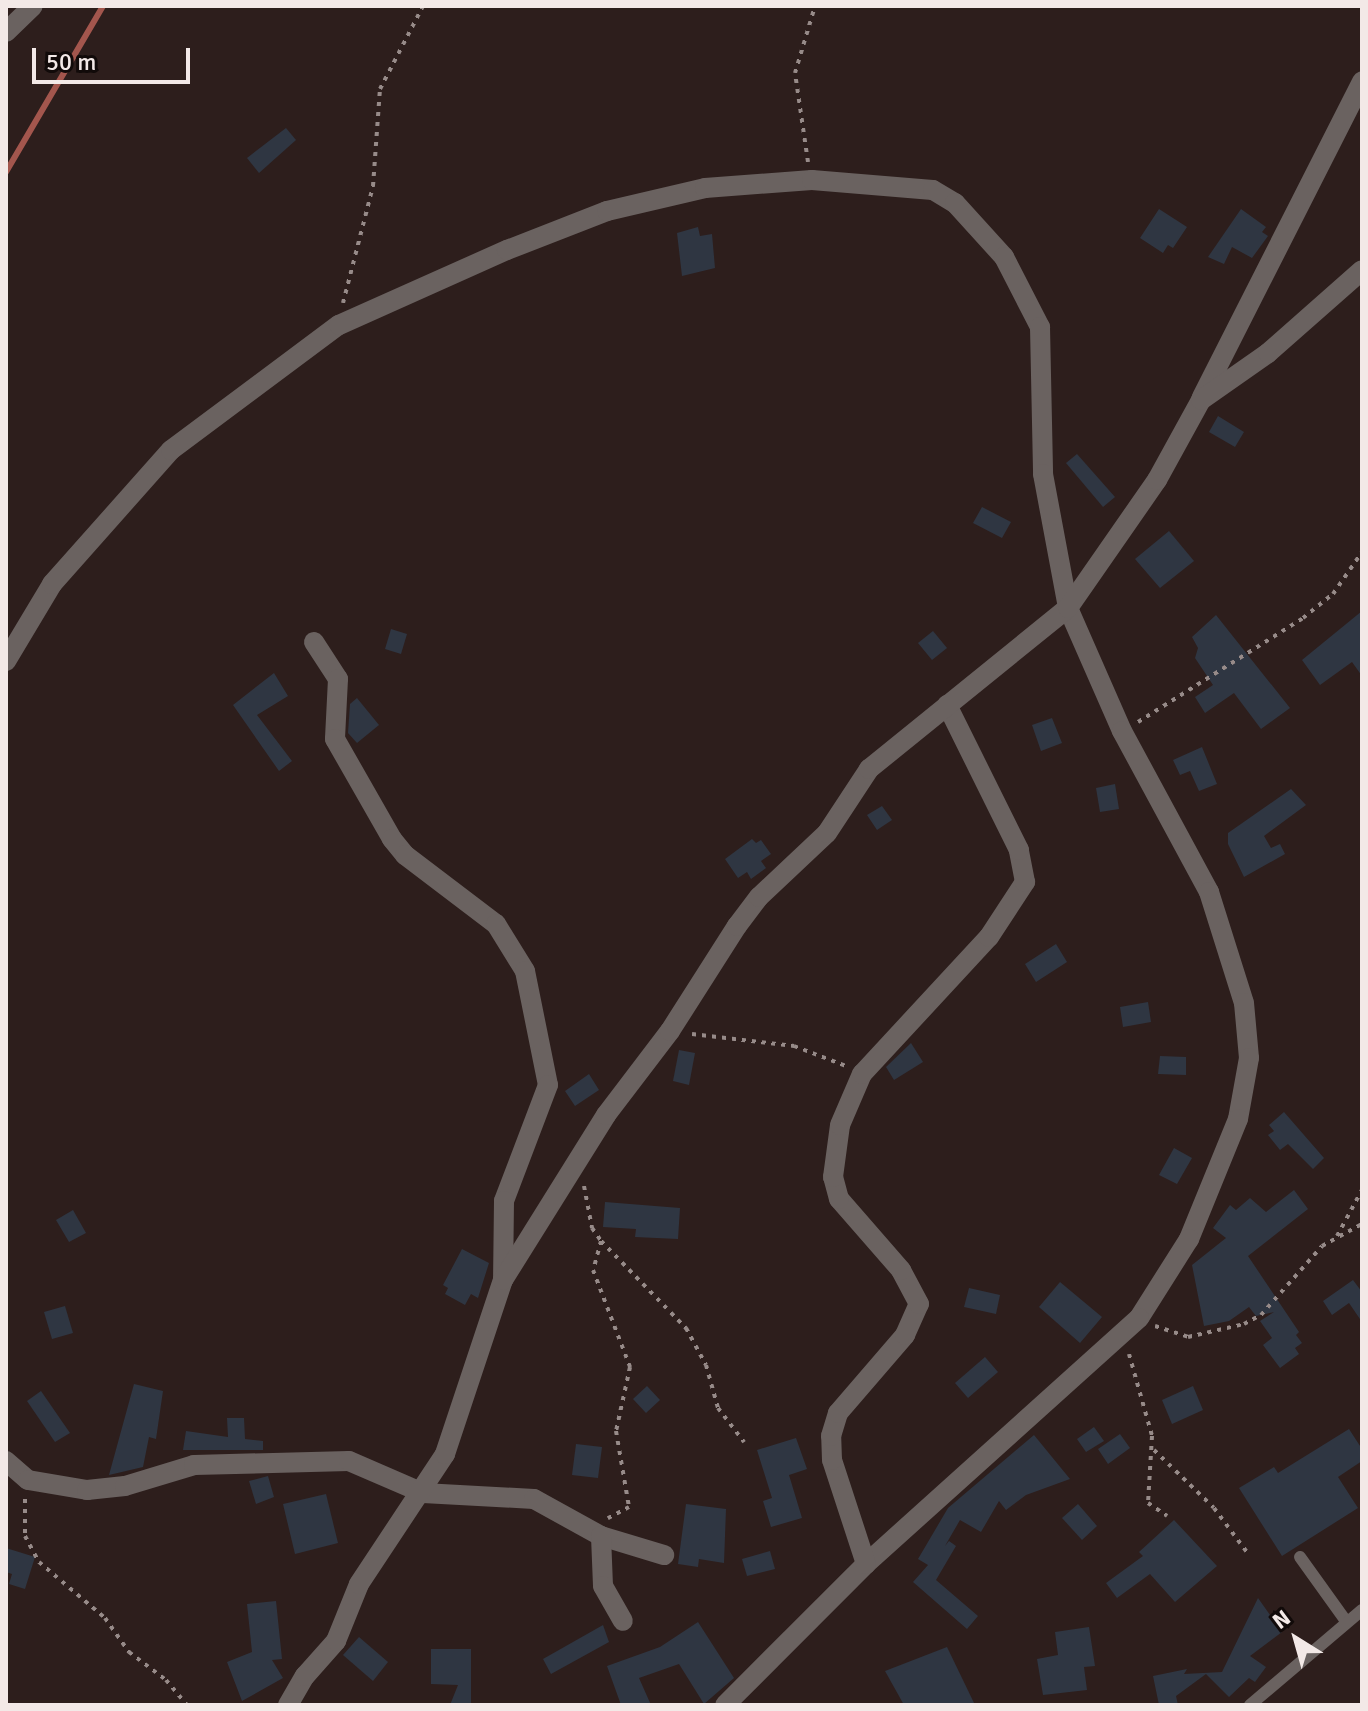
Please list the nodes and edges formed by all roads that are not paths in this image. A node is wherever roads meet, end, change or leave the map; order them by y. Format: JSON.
{"nodes":[{"id":1,"x":33,"y":6,"type":"edge"},
{"id":2,"x":6,"y":32,"type":"edge"},
{"id":3,"x":1362,"y":81,"type":"edge"},
{"id":4,"x":1362,"y":270,"type":"edge"},
{"id":5,"x":1201,"y":400,"type":"junction"},
{"id":6,"x":1068,"y":608,"type":"junction"},
{"id":7,"x":314,"y":642,"type":"dead end"},
{"id":8,"x":6,"y":661,"type":"edge"},
{"id":9,"x":947,"y":705,"type":"junction"},
{"id":10,"x":503,"y":1280,"type":"junction"},
{"id":11,"x":6,"y":1461,"type":"edge"},
{"id":12,"x":423,"y":1493,"type":"junction"},
{"id":13,"x":601,"y":1536,"type":"junction"},
{"id":14,"x":664,"y":1555,"type":"dead end"},
{"id":15,"x":1300,"y":1557,"type":"dead end"},
{"id":16,"x":866,"y":1564,"type":"junction"},
{"id":17,"x":1362,"y":1610,"type":"edge"},
{"id":18,"x":623,"y":1621,"type":"dead end"},
{"id":19,"x":1346,"y":1621,"type":"junction"},
{"id":20,"x":288,"y":1705,"type":"edge"},
{"id":21,"x":725,"y":1705,"type":"edge"},
{"id":22,"x":1250,"y":1705,"type":"edge"}],
"edges":[{"from":1,"to":2,"type":"street"},
{"from":3,"to":5,"type":"street"},
{"from":4,"to":5,"type":"street"},
{"from":5,"to":6,"type":"street"},
{"from":6,"to":8,"type":"street"},
{"from":6,"to":9,"type":"street"},
{"from":6,"to":16,"type":"street"},
{"from":7,"to":10,"type":"street"},
{"from":9,"to":10,"type":"street"},
{"from":9,"to":16,"type":"street"},
{"from":10,"to":12,"type":"street"},
{"from":11,"to":12,"type":"street"},
{"from":12,"to":13,"type":"street"},
{"from":12,"to":20,"type":"street"},
{"from":13,"to":14,"type":"street"},
{"from":13,"to":18,"type":"street"},
{"from":15,"to":19,"type":"lane"},
{"from":16,"to":21,"type":"street"},
{"from":17,"to":19,"type":"lane"},
{"from":19,"to":22,"type":"lane"}]}
